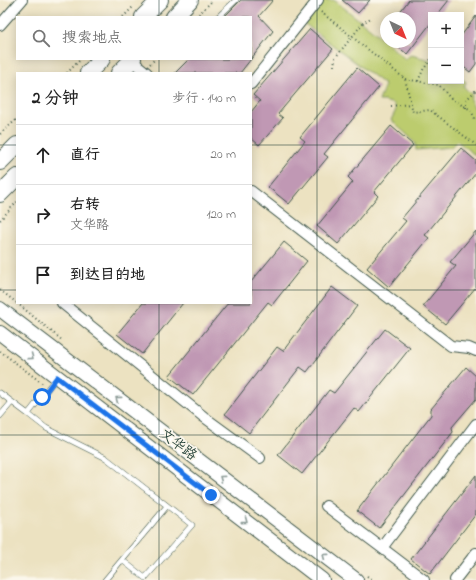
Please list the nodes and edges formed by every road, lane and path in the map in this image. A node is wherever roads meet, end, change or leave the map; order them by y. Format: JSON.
{"nodes":[{"id":1,"x":22,"y":0,"type":"edge"},
{"id":2,"x":160,"y":0,"type":"edge"},
{"id":3,"x":190,"y":0,"type":"edge"},
{"id":4,"x":213,"y":0,"type":"edge"},
{"id":5,"x":236,"y":0,"type":"edge"},
{"id":6,"x":316,"y":3,"type":"edge"},
{"id":7,"x":139,"y":11,"type":"edge"},
{"id":8,"x":126,"y":16,"type":"edge"},
{"id":9,"x":175,"y":16,"type":"edge"},
{"id":10,"x":197,"y":16,"type":"edge"},
{"id":11,"x":219,"y":16,"type":"edge"},
{"id":12,"x":372,"y":18,"type":"dead end"},
{"id":13,"x":0,"y":25,"type":"edge"},
{"id":14,"x":352,"y":37,"type":"junction"},
{"id":15,"x":80,"y":60,"type":"edge"},
{"id":16,"x":101,"y":60,"type":"edge"},
{"id":17,"x":132,"y":60,"type":"edge"},
{"id":18,"x":428,"y":63,"type":"edge"},
{"id":19,"x":334,"y":66,"type":"dead end"},
{"id":20,"x":68,"y":72,"type":"edge"},
{"id":21,"x":89,"y":72,"type":"edge"},
{"id":22,"x":120,"y":72,"type":"edge"},
{"id":23,"x":146,"y":72,"type":"edge"},
{"id":24,"x":405,"y":79,"type":"junction"},
{"id":25,"x":418,"y":81,"type":"junction"},
{"id":26,"x":252,"y":83,"type":"edge"},
{"id":27,"x":476,"y":90,"type":"edge"},
{"id":28,"x":411,"y":104,"type":"junction"},
{"id":29,"x":391,"y":106,"type":"dead end"},
{"id":30,"x":466,"y":108,"type":"junction"},
{"id":31,"x":16,"y":120,"type":"edge"},
{"id":32,"x":476,"y":121,"type":"edge"},
{"id":33,"x":0,"y":134,"type":"edge"},
{"id":34,"x":476,"y":145,"type":"edge"},
{"id":35,"x":16,"y":146,"type":"edge"},
{"id":36,"x":0,"y":162,"type":"edge"},
{"id":37,"x":16,"y":178,"type":"edge"},
{"id":38,"x":252,"y":192,"type":"edge"},
{"id":39,"x":0,"y":194,"type":"edge"},
{"id":40,"x":16,"y":203,"type":"edge"},
{"id":41,"x":0,"y":220,"type":"edge"},
{"id":42,"x":0,"y":290,"type":"edge"},
{"id":43,"x":16,"y":302,"type":"edge"},
{"id":44,"x":63,"y":304,"type":"edge"},
{"id":45,"x":0,"y":309,"type":"edge"},
{"id":46,"x":0,"y":333,"type":"edge"},
{"id":47,"x":476,"y":351,"type":"edge"},
{"id":48,"x":57,"y":377,"type":"junction"},
{"id":49,"x":0,"y":393,"type":"edge"},
{"id":50,"x":12,"y":402,"type":"junction"},
{"id":51,"x":28,"y":414,"type":"junction"},
{"id":52,"x":0,"y":416,"type":"edge"},
{"id":53,"x":476,"y":425,"type":"edge"},
{"id":54,"x":260,"y":458,"type":"dead end"},
{"id":55,"x":167,"y":506,"type":"junction"},
{"id":56,"x":326,"y":506,"type":"dead end"},
{"id":57,"x":382,"y":548,"type":"junction"},
{"id":58,"x":476,"y":553,"type":"edge"},
{"id":59,"x":122,"y":560,"type":"junction"},
{"id":60,"x":105,"y":580,"type":"edge"},
{"id":61,"x":322,"y":580,"type":"edge"},
{"id":62,"x":356,"y":580,"type":"edge"},
{"id":63,"x":424,"y":580,"type":"edge"},
{"id":64,"x":455,"y":580,"type":"edge"}],
"edges":[{"from":1,"to":13,"type":"street"},
{"from":2,"to":7,"type":"main road"},
{"from":3,"to":9,"type":"main road"},
{"from":4,"to":10,"type":"path"},
{"from":5,"to":11,"type":"lane"},
{"from":6,"to":14,"type":"path"},
{"from":6,"to":26,"type":"street"},
{"from":7,"to":8,"type":"path"},
{"from":12,"to":14,"type":"path"},
{"from":14,"to":19,"type":"path"},
{"from":14,"to":24,"type":"path"},
{"from":15,"to":20,"type":"path"},
{"from":16,"to":21,"type":"main road"},
{"from":17,"to":22,"type":"main road"},
{"from":17,"to":23,"type":"street"},
{"from":18,"to":25,"type":"path"},
{"from":24,"to":25,"type":"path"},
{"from":24,"to":28,"type":"path"},
{"from":25,"to":30,"type":"path"},
{"from":27,"to":30,"type":"path"},
{"from":28,"to":29,"type":"path"},
{"from":28,"to":34,"type":"path"},
{"from":30,"to":32,"type":"path"},
{"from":31,"to":33,"type":"path"},
{"from":35,"to":36,"type":"main road"},
{"from":37,"to":39,"type":"main road"},
{"from":38,"to":47,"type":"street"},
{"from":40,"to":41,"type":"path"},
{"from":42,"to":43,"type":"path"},
{"from":44,"to":54,"type":"street"},
{"from":62,"to":45,"type":"street","name":"文华路","one_way":true},
{"from":46,"to":48,"type":"street","name":"文华路","one_way":true},
{"from":48,"to":51,"type":"lane"},
{"from":48,"to":61,"type":"street","name":"文华路","one_way":true},
{"from":49,"to":50,"type":"lane"},
{"from":50,"to":51,"type":"lane"},
{"from":50,"to":52,"type":"lane"},
{"from":51,"to":55,"type":"lane"},
{"from":53,"to":57,"type":"street"},
{"from":55,"to":59,"type":"lane"},
{"from":55,"to":59,"type":"lane"},
{"from":56,"to":57,"type":"street"},
{"from":57,"to":63,"type":"street"},
{"from":58,"to":64,"type":"street"},
{"from":59,"to":60,"type":"lane"}]}
